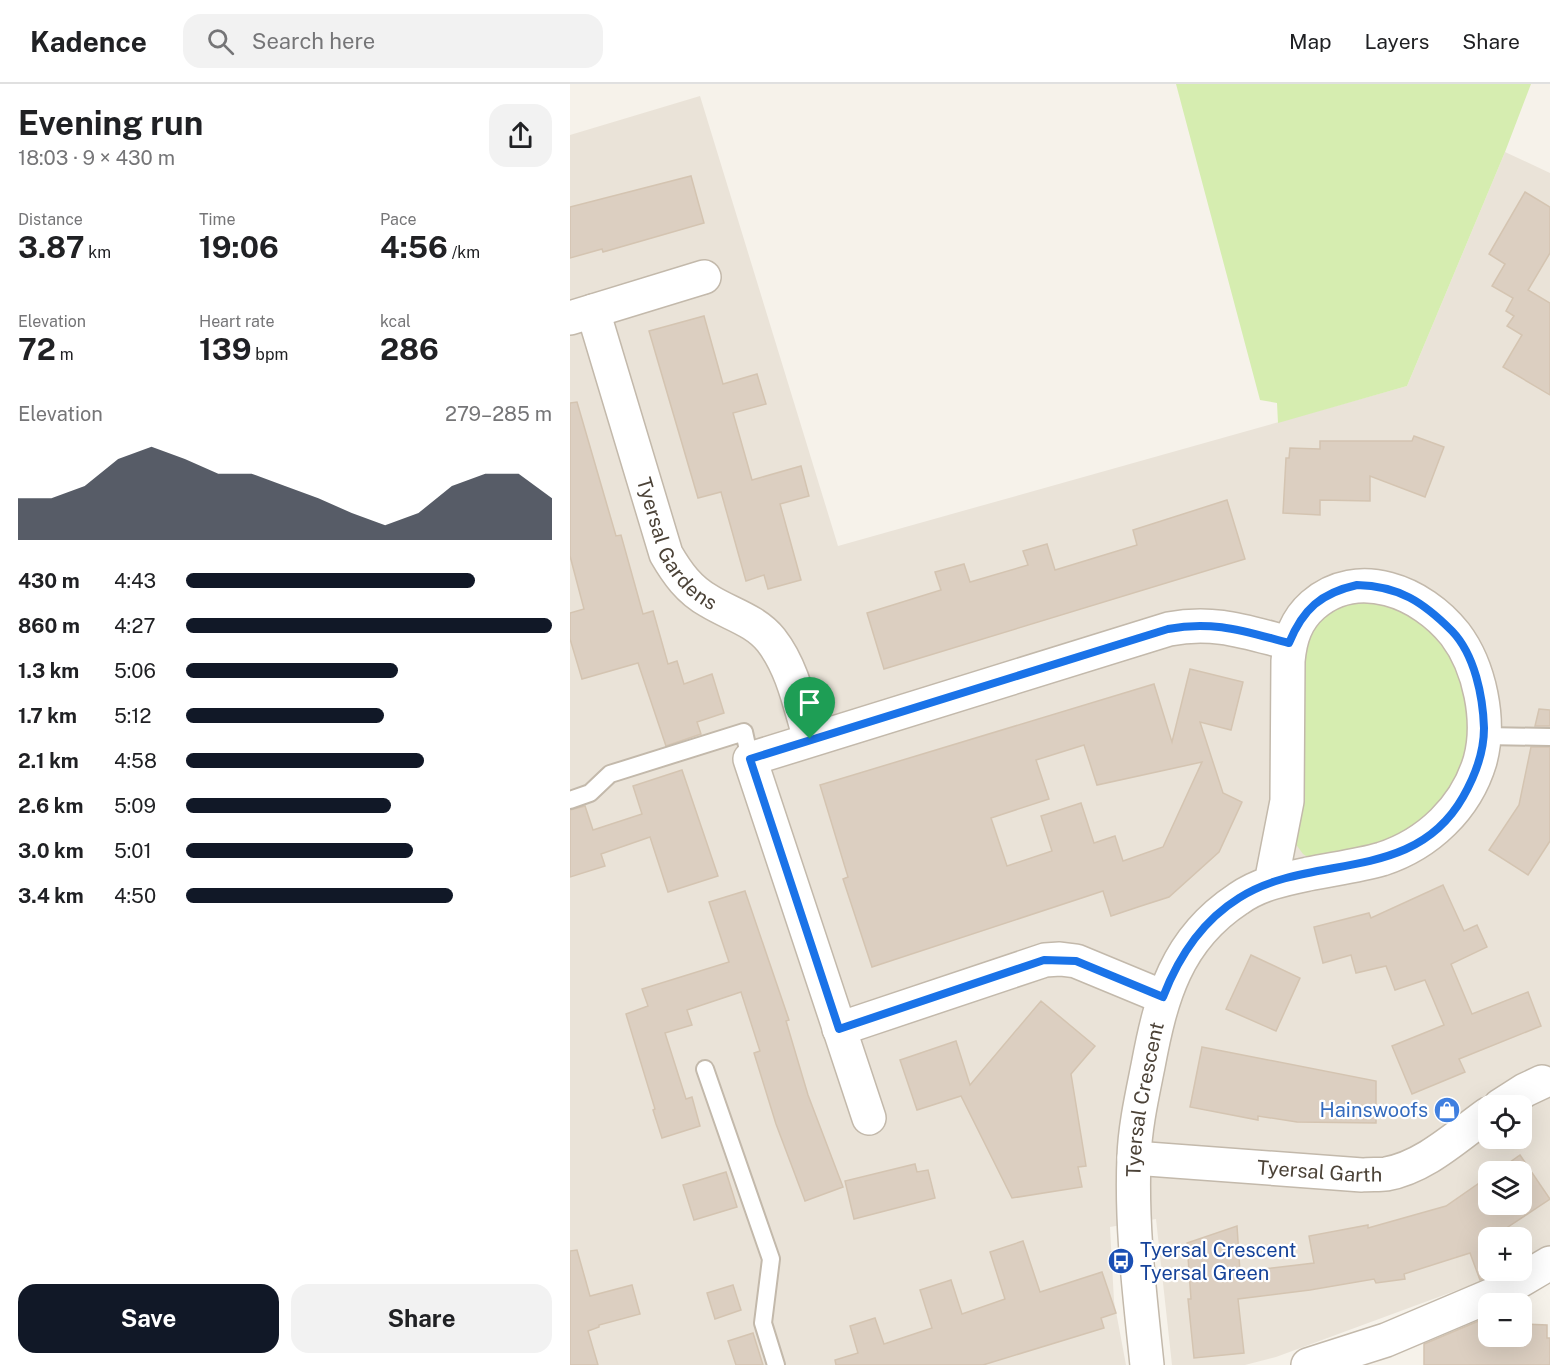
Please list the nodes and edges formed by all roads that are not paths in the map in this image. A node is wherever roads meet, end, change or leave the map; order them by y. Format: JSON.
{"nodes":[{"id":1,"x":704,"y":277,"type":"dead end"},
{"id":2,"x":581,"y":315,"type":"edge"},
{"id":3,"x":1289,"y":643,"type":"junction"},
{"id":4,"x":1484,"y":736,"type":"junction"},
{"id":5,"x":1550,"y":737,"type":"edge"},
{"id":6,"x":810,"y":739,"type":"junction"},
{"id":7,"x":750,"y":759,"type":"junction"},
{"id":8,"x":570,"y":800,"type":"edge"},
{"id":9,"x":1271,"y":883,"type":"junction"},
{"id":10,"x":1163,"y":997,"type":"junction"},
{"id":11,"x":839,"y":1029,"type":"junction"},
{"id":12,"x":705,"y":1069,"type":"dead end"},
{"id":13,"x":1542,"y":1082,"type":"dead end"},
{"id":14,"x":1517,"y":1095,"type":"edge"},
{"id":15,"x":869,"y":1118,"type":"dead end"},
{"id":16,"x":1478,"y":1121,"type":"edge"},
{"id":17,"x":1134,"y":1158,"type":"junction"},
{"id":18,"x":1550,"y":1263,"type":"edge"},
{"id":19,"x":776,"y":1365,"type":"edge"},
{"id":20,"x":1147,"y":1365,"type":"edge"},
{"id":21,"x":1308,"y":1365,"type":"edge"}],
"edges":[{"from":1,"to":2,"type":"street"},
{"from":2,"to":6,"type":"street","name":"Tyersal Gardens"},
{"from":3,"to":4,"type":"street","name":"Tyersal Crescent"},
{"from":3,"to":6,"type":"street"},
{"from":3,"to":9,"type":"street","name":"Tyersal Crescent"},
{"from":4,"to":5,"type":"lane"},
{"from":4,"to":9,"type":"street","name":"Tyersal Crescent"},
{"from":6,"to":7,"type":"street"},
{"from":7,"to":8,"type":"lane"},
{"from":7,"to":11,"type":"street"},
{"from":9,"to":10,"type":"street","name":"Tyersal Crescent"},
{"from":10,"to":11,"type":"street"},
{"from":10,"to":17,"type":"street","name":"Tyersal Crescent"},
{"from":11,"to":15,"type":"street"},
{"from":12,"to":19,"type":"lane"},
{"from":13,"to":14,"type":"street"},
{"from":16,"to":17,"type":"street","name":"Tyersal Garth"},
{"from":17,"to":20,"type":"street","name":"Tyersal Crescent"},
{"from":18,"to":21,"type":"street"}]}
